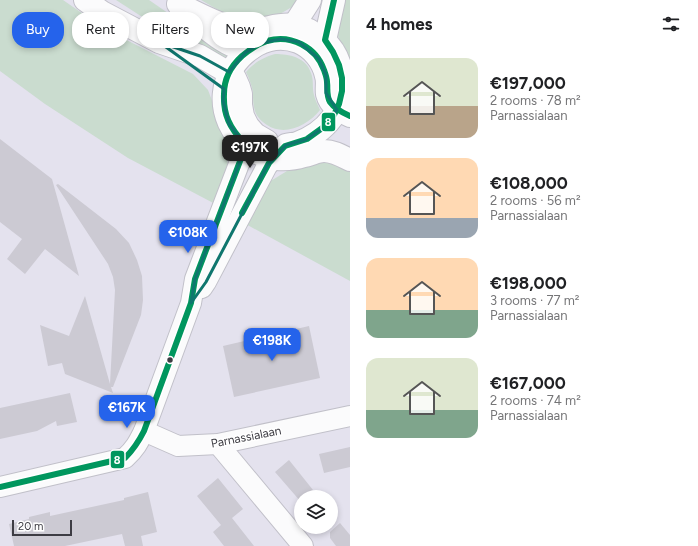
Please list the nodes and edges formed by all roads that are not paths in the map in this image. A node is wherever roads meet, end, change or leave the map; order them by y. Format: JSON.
{"nodes":[{"id":1,"x":85,"y":0,"type":"edge"},
{"id":2,"x":310,"y":0,"type":"edge"},
{"id":3,"x":334,"y":0,"type":"edge"},
{"id":4,"x":175,"y":2,"type":"edge"},
{"id":5,"x":211,"y":32,"type":"edge"},
{"id":6,"x":288,"y":32,"type":"junction"},
{"id":7,"x":325,"y":40,"type":"junction"},
{"id":8,"x":269,"y":41,"type":"edge"},
{"id":9,"x":252,"y":48,"type":"edge"},
{"id":10,"x":227,"y":81,"type":"junction"},
{"id":11,"x":345,"y":104,"type":"edge"},
{"id":12,"x":244,"y":143,"type":"junction"},
{"id":13,"x":314,"y":144,"type":"junction"},
{"id":14,"x":350,"y":146,"type":"edge"},
{"id":15,"x":280,"y":152,"type":"junction"},
{"id":16,"x":350,"y":160,"type":"edge"},
{"id":17,"x":191,"y":303,"type":"junction"},
{"id":18,"x":350,"y":416,"type":"edge"},
{"id":19,"x":144,"y":431,"type":"junction"},
{"id":20,"x":218,"y":444,"type":"junction"},
{"id":21,"x":0,"y":487,"type":"edge"},
{"id":22,"x":303,"y":546,"type":"edge"}],
"edges":[{"from":1,"to":10,"type":"main road"},
{"from":2,"to":6,"type":"main road"},
{"from":3,"to":7,"type":"main road"},
{"from":4,"to":5,"type":"main road"},
{"from":4,"to":6,"type":"main road"},
{"from":6,"to":7,"type":"main road"},
{"from":6,"to":8,"type":"main road"},
{"from":6,"to":11,"type":"main road"},
{"from":7,"to":11,"type":"main road"},
{"from":9,"to":10,"type":"main road"},
{"from":10,"to":12,"type":"main road"},
{"from":10,"to":15,"type":"main road"},
{"from":11,"to":13,"type":"main road"},
{"from":12,"to":15,"type":"main road"},
{"from":12,"to":17,"type":"street"},
{"from":13,"to":14,"type":"main road"},
{"from":13,"to":15,"type":"main road"},
{"from":13,"to":16,"type":"main road"},
{"from":15,"to":17,"type":"street"},
{"from":17,"to":19,"type":"street"},
{"from":18,"to":20,"type":"street","name":"Parnassialaan"},
{"from":19,"to":20,"type":"street","name":"Parnassialaan"},
{"from":19,"to":21,"type":"street"},
{"from":20,"to":22,"type":"street"}]}
